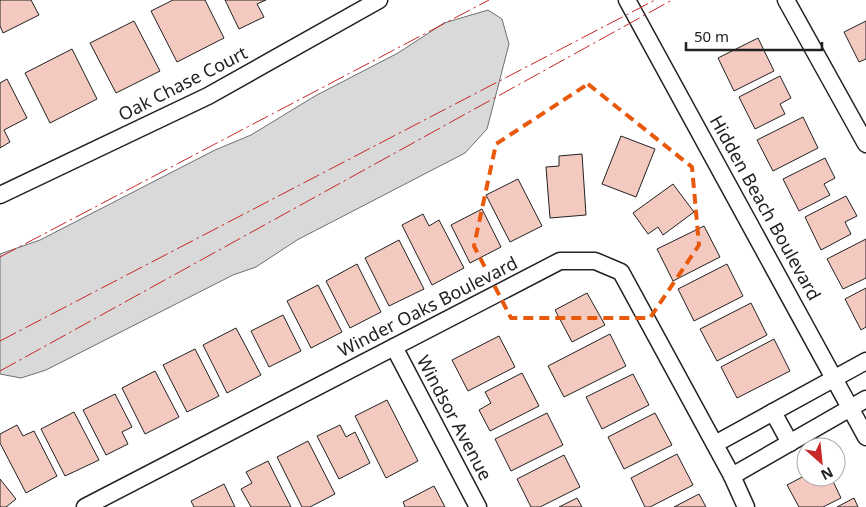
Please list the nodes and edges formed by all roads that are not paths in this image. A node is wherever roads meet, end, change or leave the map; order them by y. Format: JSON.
{"nodes":[{"id":1,"x":379,"y":0,"type":"edge"},
{"id":2,"x":627,"y":0,"type":"edge"},
{"id":3,"x":786,"y":0,"type":"edge"},
{"id":4,"x":861,"y":122,"type":"edge"},
{"id":5,"x":866,"y":144,"type":"edge"},
{"id":6,"x":0,"y":195,"type":"edge"},
{"id":7,"x":394,"y":347,"type":"junction"},
{"id":8,"x":866,"y":361,"type":"edge"},
{"id":9,"x":835,"y":378,"type":"junction"},
{"id":10,"x":866,"y":399,"type":"edge"},
{"id":11,"x":850,"y":408,"type":"junction"},
{"id":12,"x":773,"y":412,"type":"junction"},
{"id":13,"x":866,"y":437,"type":"edge"},
{"id":14,"x":790,"y":443,"type":"junction"},
{"id":15,"x":715,"y":444,"type":"junction"},
{"id":16,"x":732,"y":476,"type":"junction"},
{"id":17,"x":85,"y":507,"type":"edge"},
{"id":18,"x":478,"y":507,"type":"edge"},
{"id":19,"x":746,"y":507,"type":"edge"}],
"edges":[{"from":1,"to":6,"type":"street","name":"Oak Chase Court"},
{"from":2,"to":9,"type":"street","name":"Hidden Beach Boulevard"},
{"from":3,"to":4,"type":"street"},
{"from":4,"to":5,"type":"street"},
{"from":7,"to":15,"type":"street","name":"Winder Oaks Boulevard"},
{"from":7,"to":17,"type":"street","name":"Winder Oaks Boulevard"},
{"from":7,"to":18,"type":"street","name":"Windsor Avenue"},
{"from":8,"to":9,"type":"street"},
{"from":9,"to":11,"type":"street","name":"Hidden Beach Boulevard"},
{"from":9,"to":12,"type":"street"},
{"from":10,"to":11,"type":"street"},
{"from":11,"to":13,"type":"street","name":"Hidden Beach Boulevard"},
{"from":11,"to":14,"type":"street"},
{"from":12,"to":14,"type":"street"},
{"from":12,"to":15,"type":"street"},
{"from":14,"to":16,"type":"street"},
{"from":15,"to":16,"type":"street","name":"Winder Oaks Boulevard"},
{"from":16,"to":19,"type":"street"}]}
